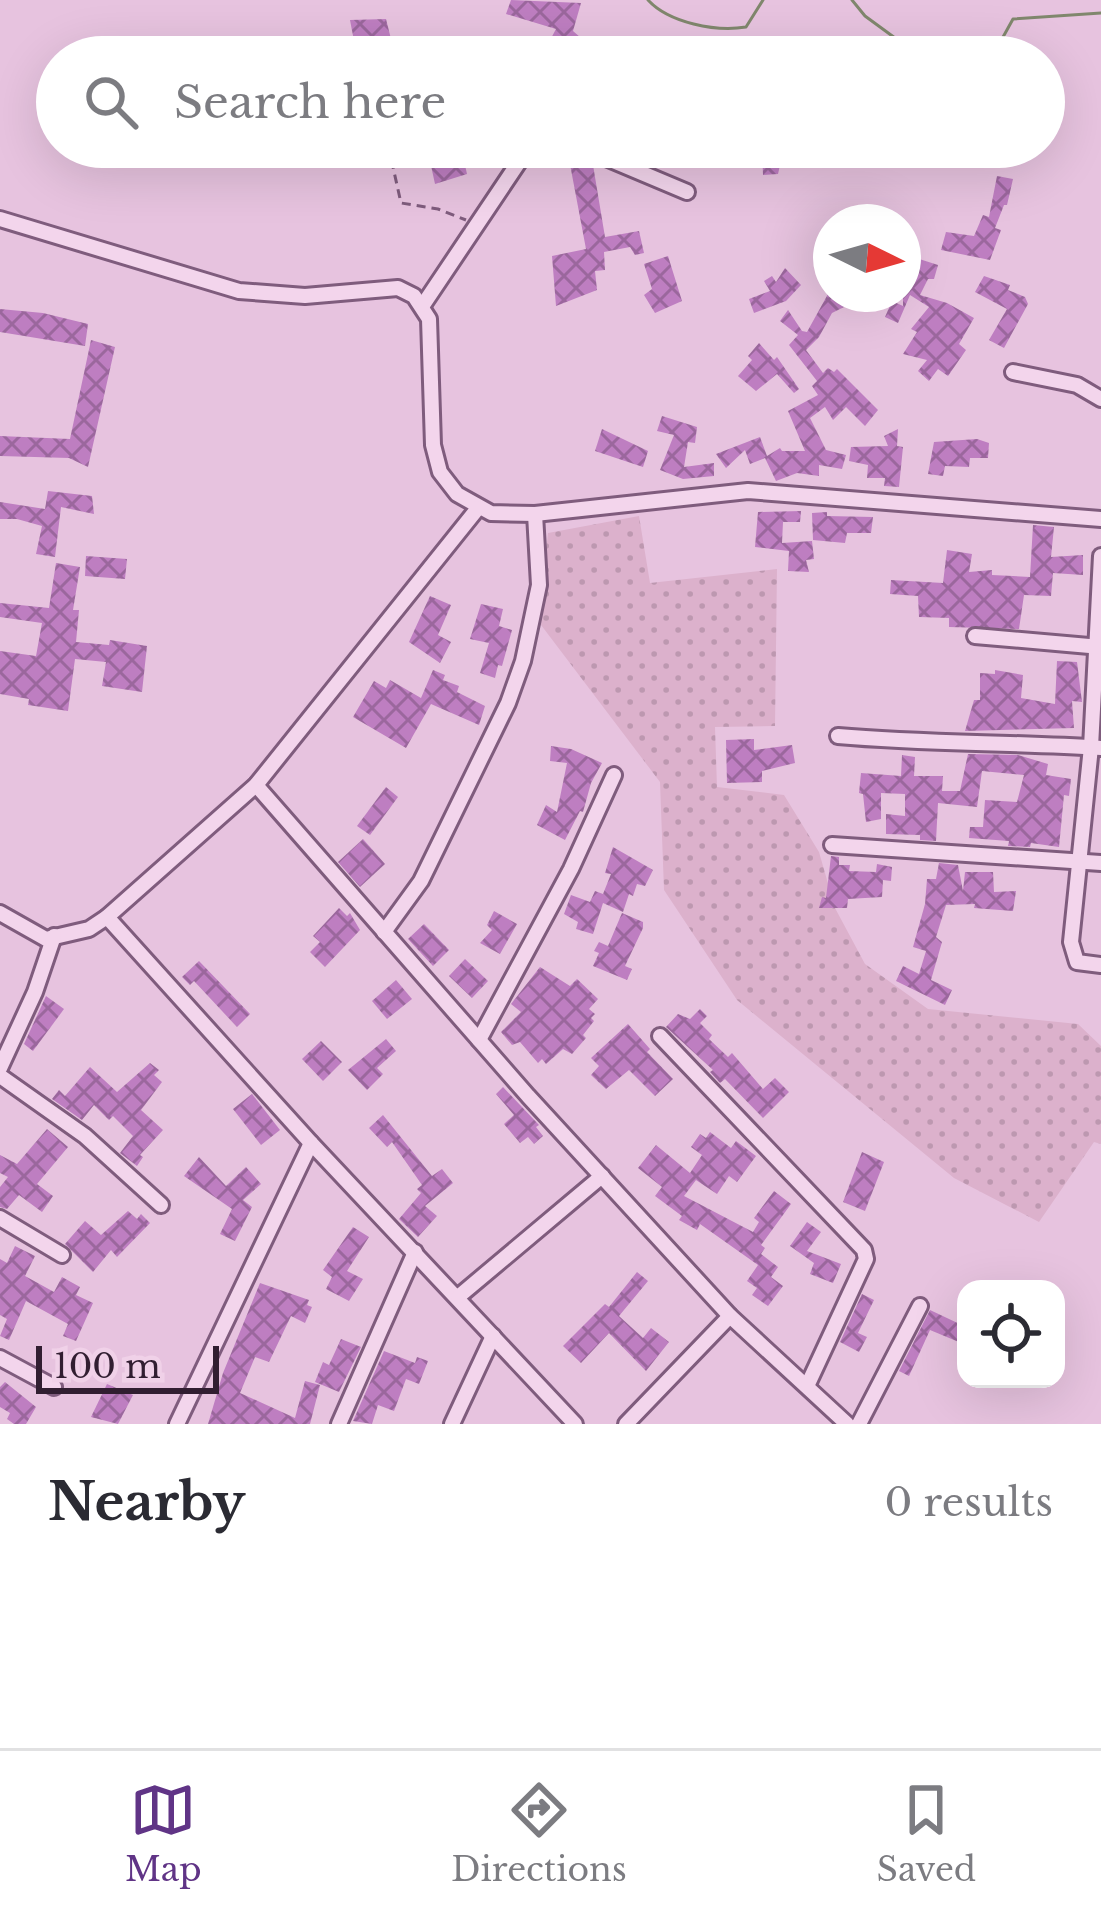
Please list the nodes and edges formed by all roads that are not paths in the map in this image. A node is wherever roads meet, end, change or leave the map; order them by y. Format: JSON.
{"nodes":[{"id":1,"x":516,"y":168,"type":"edge"},
{"id":2,"x":629,"y":168,"type":"edge"},
{"id":3,"x":687,"y":193,"type":"dead end"},
{"id":4,"x":0,"y":219,"type":"edge"},
{"id":5,"x":423,"y":305,"type":"junction"},
{"id":6,"x":1013,"y":372,"type":"dead end"},
{"id":7,"x":1101,"y":399,"type":"edge"},
{"id":8,"x":478,"y":508,"type":"junction"},
{"id":9,"x":535,"y":514,"type":"junction"},
{"id":10,"x":1101,"y":519,"type":"edge"},
{"id":11,"x":1101,"y":556,"type":"edge"},
{"id":12,"x":975,"y":636,"type":"dead end"},
{"id":13,"x":1099,"y":647,"type":"edge"},
{"id":14,"x":838,"y":736,"type":"dead end"},
{"id":15,"x":1096,"y":748,"type":"edge"},
{"id":16,"x":614,"y":775,"type":"dead end"},
{"id":17,"x":256,"y":785,"type":"junction"},
{"id":18,"x":832,"y":845,"type":"dead end"},
{"id":19,"x":1077,"y":861,"type":"junction"},
{"id":20,"x":1101,"y":863,"type":"edge"},
{"id":21,"x":0,"y":913,"type":"edge"},
{"id":22,"x":106,"y":917,"type":"junction"},
{"id":23,"x":384,"y":932,"type":"junction"},
{"id":24,"x":55,"y":936,"type":"junction"},
{"id":25,"x":1101,"y":965,"type":"edge"},
{"id":26,"x":660,"y":1036,"type":"dead end"},
{"id":27,"x":478,"y":1040,"type":"junction"},
{"id":28,"x":0,"y":1072,"type":"edge"},
{"id":29,"x":311,"y":1143,"type":"junction"},
{"id":30,"x":602,"y":1176,"type":"junction"},
{"id":31,"x":161,"y":1204,"type":"dead end"},
{"id":32,"x":0,"y":1218,"type":"edge"},
{"id":33,"x":415,"y":1252,"type":"junction"},
{"id":34,"x":62,"y":1256,"type":"dead end"},
{"id":35,"x":458,"y":1297,"type":"junction"},
{"id":36,"x":920,"y":1306,"type":"dead end"},
{"id":37,"x":730,"y":1316,"type":"junction"},
{"id":38,"x":493,"y":1336,"type":"junction"},
{"id":39,"x":0,"y":1358,"type":"edge"},
{"id":40,"x":808,"y":1384,"type":"junction"},
{"id":41,"x":54,"y":1387,"type":"dead end"},
{"id":42,"x":177,"y":1424,"type":"edge"},
{"id":43,"x":339,"y":1424,"type":"edge"},
{"id":44,"x":452,"y":1424,"type":"edge"},
{"id":45,"x":574,"y":1424,"type":"edge"},
{"id":46,"x":626,"y":1424,"type":"edge"},
{"id":47,"x":847,"y":1424,"type":"edge"},
{"id":48,"x":859,"y":1424,"type":"edge"}],
"edges":[{"from":1,"to":5,"type":"street"},
{"from":2,"to":3,"type":"street"},
{"from":4,"to":5,"type":"street"},
{"from":5,"to":8,"type":"street"},
{"from":6,"to":7,"type":"street"},
{"from":8,"to":9,"type":"street"},
{"from":8,"to":17,"type":"street"},
{"from":9,"to":10,"type":"street"},
{"from":9,"to":23,"type":"street"},
{"from":11,"to":13,"type":"street"},
{"from":12,"to":13,"type":"street"},
{"from":13,"to":15,"type":"street"},
{"from":14,"to":15,"type":"street"},
{"from":15,"to":19,"type":"street"},
{"from":16,"to":27,"type":"street"},
{"from":17,"to":22,"type":"street"},
{"from":17,"to":23,"type":"street"},
{"from":18,"to":19,"type":"street"},
{"from":19,"to":20,"type":"street"},
{"from":19,"to":25,"type":"street"},
{"from":21,"to":24,"type":"street"},
{"from":22,"to":24,"type":"street"},
{"from":22,"to":29,"type":"street"},
{"from":23,"to":27,"type":"street"},
{"from":24,"to":28,"type":"street"},
{"from":26,"to":40,"type":"street"},
{"from":27,"to":30,"type":"street"},
{"from":28,"to":31,"type":"street"},
{"from":29,"to":33,"type":"street"},
{"from":29,"to":42,"type":"street"},
{"from":30,"to":35,"type":"street"},
{"from":30,"to":37,"type":"street"},
{"from":32,"to":34,"type":"street"},
{"from":33,"to":35,"type":"street"},
{"from":33,"to":43,"type":"street"},
{"from":35,"to":38,"type":"street"},
{"from":36,"to":48,"type":"street"},
{"from":37,"to":40,"type":"street"},
{"from":37,"to":46,"type":"street"},
{"from":38,"to":44,"type":"street"},
{"from":38,"to":45,"type":"street"},
{"from":39,"to":41,"type":"street"},
{"from":40,"to":47,"type":"street"}]}
